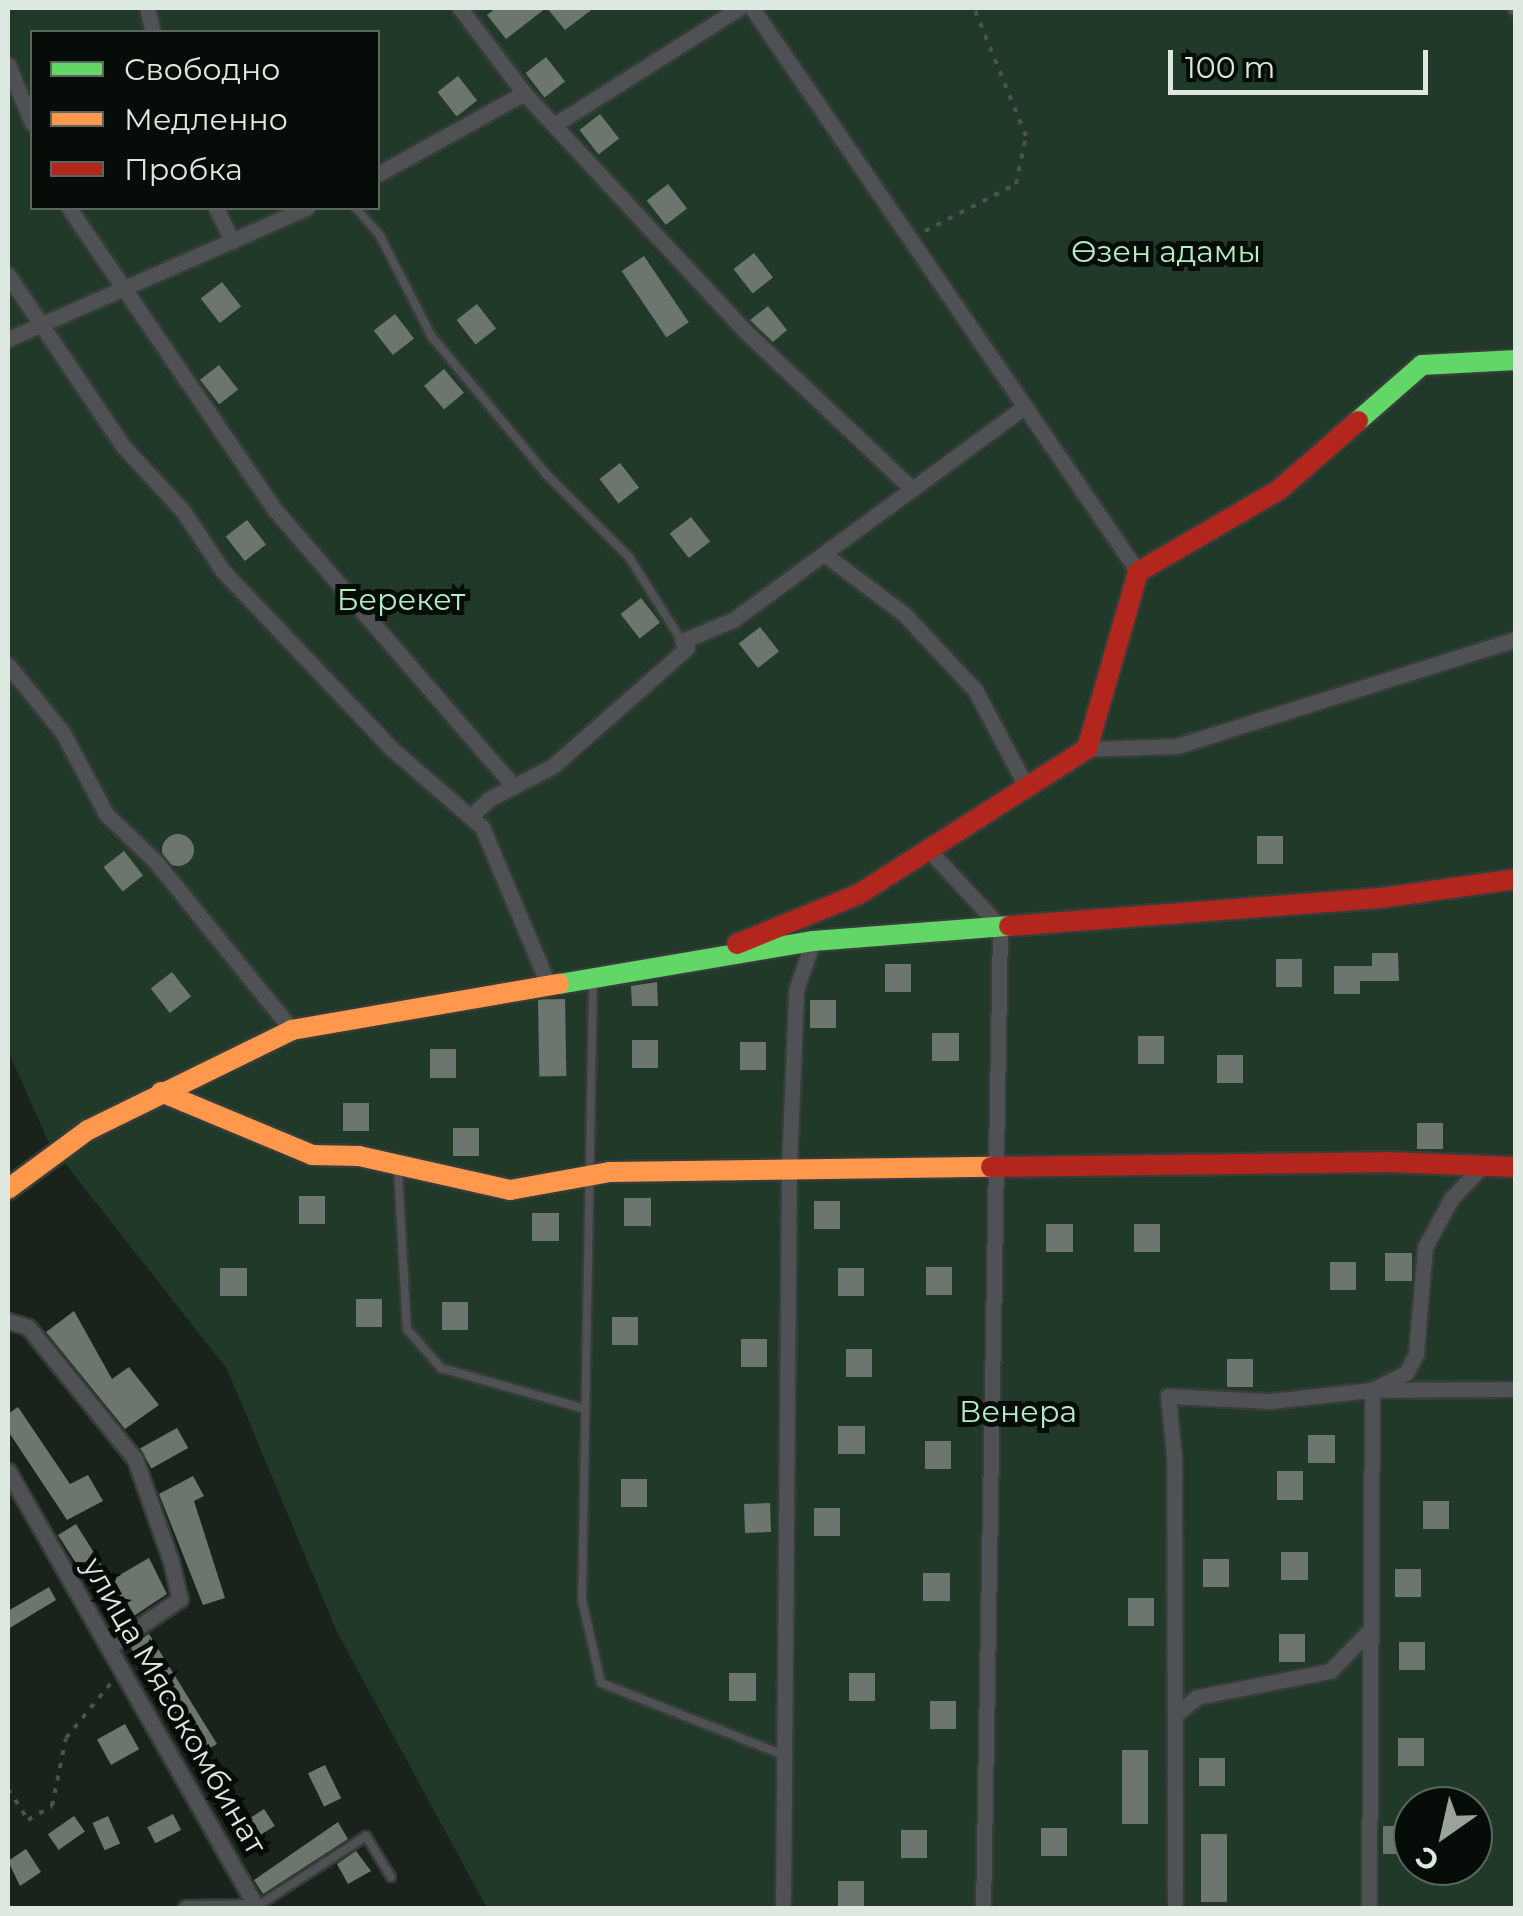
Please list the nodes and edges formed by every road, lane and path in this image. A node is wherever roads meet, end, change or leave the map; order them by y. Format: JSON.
{"nodes":[{"id":1,"x":460,"y":8,"type":"edge"},
{"id":2,"x":739,"y":8,"type":"edge"},
{"id":3,"x":752,"y":8,"type":"edge"},
{"id":4,"x":974,"y":8,"type":"edge"},
{"id":5,"x":8,"y":65,"type":"edge"},
{"id":6,"x":524,"y":93,"type":"junction"},
{"id":7,"x":30,"y":119,"type":"edge"},
{"id":8,"x":554,"y":125,"type":"junction"},
{"id":9,"x":380,"y":173,"type":"edge"},
{"id":10,"x":70,"y":210,"type":"edge"},
{"id":11,"x":217,"y":210,"type":"edge"},
{"id":12,"x":302,"y":210,"type":"edge"},
{"id":13,"x":358,"y":210,"type":"edge"},
{"id":14,"x":907,"y":240,"type":"junction"},
{"id":15,"x":232,"y":241,"type":"junction"},
{"id":16,"x":8,"y":276,"type":"edge"},
{"id":17,"x":120,"y":290,"type":"junction"},
{"id":18,"x":40,"y":325,"type":"junction"},
{"id":19,"x":8,"y":339,"type":"edge"},
{"id":20,"x":1516,"y":360,"type":"edge"},
{"id":21,"x":1022,"y":410,"type":"junction"},
{"id":22,"x":912,"y":489,"type":"junction"},
{"id":23,"x":824,"y":554,"type":"junction"},
{"id":24,"x":1138,"y":572,"type":"junction"},
{"id":25,"x":1516,"y":639,"type":"edge"},
{"id":26,"x":684,"y":645,"type":"junction"},
{"id":27,"x":8,"y":665,"type":"edge"},
{"id":28,"x":1087,"y":749,"type":"junction"},
{"id":29,"x":514,"y":787,"type":"junction"},
{"id":30,"x":1026,"y":788,"type":"junction"},
{"id":31,"x":470,"y":817,"type":"junction"},
{"id":32,"x":929,"y":850,"type":"junction"},
{"id":33,"x":1516,"y":879,"type":"edge"},
{"id":34,"x":1000,"y":927,"type":"junction"},
{"id":35,"x":813,"y":941,"type":"junction"},
{"id":36,"x":712,"y":954,"type":"junction"},
{"id":37,"x":594,"y":977,"type":"junction"},
{"id":38,"x":548,"y":984,"type":"junction"},
{"id":39,"x":292,"y":1030,"type":"junction"},
{"id":40,"x":160,"y":1092,"type":"junction"},
{"id":41,"x":1482,"y":1166,"type":"junction"},
{"id":42,"x":1516,"y":1167,"type":"edge"},
{"id":43,"x":398,"y":1168,"type":"junction"},
{"id":44,"x":789,"y":1168,"type":"junction"},
{"id":45,"x":996,"y":1170,"type":"junction"},
{"id":46,"x":589,"y":1177,"type":"junction"},
{"id":47,"x":8,"y":1189,"type":"edge"},
{"id":48,"x":8,"y":1321,"type":"edge"},
{"id":49,"x":1516,"y":1389,"type":"edge"},
{"id":50,"x":1372,"y":1390,"type":"junction"},
{"id":51,"x":585,"y":1408,"type":"junction"},
{"id":52,"x":8,"y":1472,"type":"edge"},
{"id":53,"x":1371,"y":1629,"type":"junction"},
{"id":54,"x":110,"y":1646,"type":"junction"},
{"id":55,"x":122,"y":1666,"type":"junction"},
{"id":56,"x":1175,"y":1715,"type":"junction"},
{"id":57,"x":784,"y":1756,"type":"junction"},
{"id":58,"x":8,"y":1788,"type":"edge"},
{"id":59,"x":391,"y":1877,"type":"dead end"},
{"id":60,"x":186,"y":1908,"type":"edge"},
{"id":61,"x":257,"y":1908,"type":"edge"},
{"id":62,"x":783,"y":1908,"type":"edge"},
{"id":63,"x":984,"y":1908,"type":"edge"},
{"id":64,"x":1176,"y":1908,"type":"edge"},
{"id":65,"x":1369,"y":1908,"type":"edge"}],
"edges":[{"from":1,"to":6,"type":"street"},
{"from":2,"to":8,"type":"street"},
{"from":3,"to":14,"type":"street"},
{"from":4,"to":14,"type":"path"},
{"from":5,"to":7,"type":"street"},
{"from":6,"to":8,"type":"street"},
{"from":6,"to":9,"type":"street"},
{"from":8,"to":22,"type":"street"},
{"from":10,"to":17,"type":"street"},
{"from":11,"to":15,"type":"street"},
{"from":12,"to":15,"type":"street"},
{"from":13,"to":26,"type":"lane"},
{"from":14,"to":21,"type":"street"},
{"from":15,"to":17,"type":"street"},
{"from":16,"to":18,"type":"street"},
{"from":17,"to":18,"type":"street"},
{"from":17,"to":29,"type":"street"},
{"from":18,"to":19,"type":"street"},
{"from":18,"to":31,"type":"street"},
{"from":20,"to":24,"type":"street"},
{"from":21,"to":22,"type":"street"},
{"from":21,"to":24,"type":"street"},
{"from":22,"to":23,"type":"street"},
{"from":23,"to":26,"type":"street"},
{"from":23,"to":30,"type":"street"},
{"from":24,"to":28,"type":"street"},
{"from":25,"to":28,"type":"street"},
{"from":26,"to":29,"type":"street"},
{"from":27,"to":39,"type":"street"},
{"from":28,"to":30,"type":"street"},
{"from":29,"to":31,"type":"street"},
{"from":30,"to":32,"type":"street"},
{"from":31,"to":38,"type":"street"},
{"from":32,"to":34,"type":"street"},
{"from":32,"to":36,"type":"street"},
{"from":33,"to":34,"type":"street"},
{"from":34,"to":35,"type":"street"},
{"from":34,"to":45,"type":"street"},
{"from":35,"to":36,"type":"street"},
{"from":35,"to":44,"type":"street"},
{"from":36,"to":37,"type":"street"},
{"from":37,"to":38,"type":"street"},
{"from":37,"to":46,"type":"lane"},
{"from":38,"to":39,"type":"street"},
{"from":39,"to":40,"type":"street"},
{"from":40,"to":43,"type":"street"},
{"from":40,"to":47,"type":"street"},
{"from":41,"to":42,"type":"street"},
{"from":41,"to":45,"type":"street"},
{"from":41,"to":50,"type":"street"},
{"from":43,"to":46,"type":"street"},
{"from":43,"to":51,"type":"lane"},
{"from":44,"to":45,"type":"street"},
{"from":44,"to":46,"type":"street"},
{"from":44,"to":57,"type":"street"},
{"from":45,"to":63,"type":"street"},
{"from":46,"to":51,"type":"lane"},
{"from":48,"to":54,"type":"street"},
{"from":49,"to":50,"type":"street"},
{"from":50,"to":53,"type":"street"},
{"from":50,"to":56,"type":"street"},
{"from":51,"to":57,"type":"lane"},
{"from":52,"to":54,"type":"street","name":"улица Мясокомбинат"},
{"from":53,"to":56,"type":"street"},
{"from":53,"to":65,"type":"street"},
{"from":54,"to":55,"type":"street","name":"улица Мясокомбинат"},
{"from":55,"to":58,"type":"path"},
{"from":55,"to":61,"type":"street","name":"улица Мясокомбинат"},
{"from":56,"to":64,"type":"street"},
{"from":57,"to":62,"type":"street"},
{"from":59,"to":61,"type":"lane"},
{"from":60,"to":61,"type":"street"}]}
